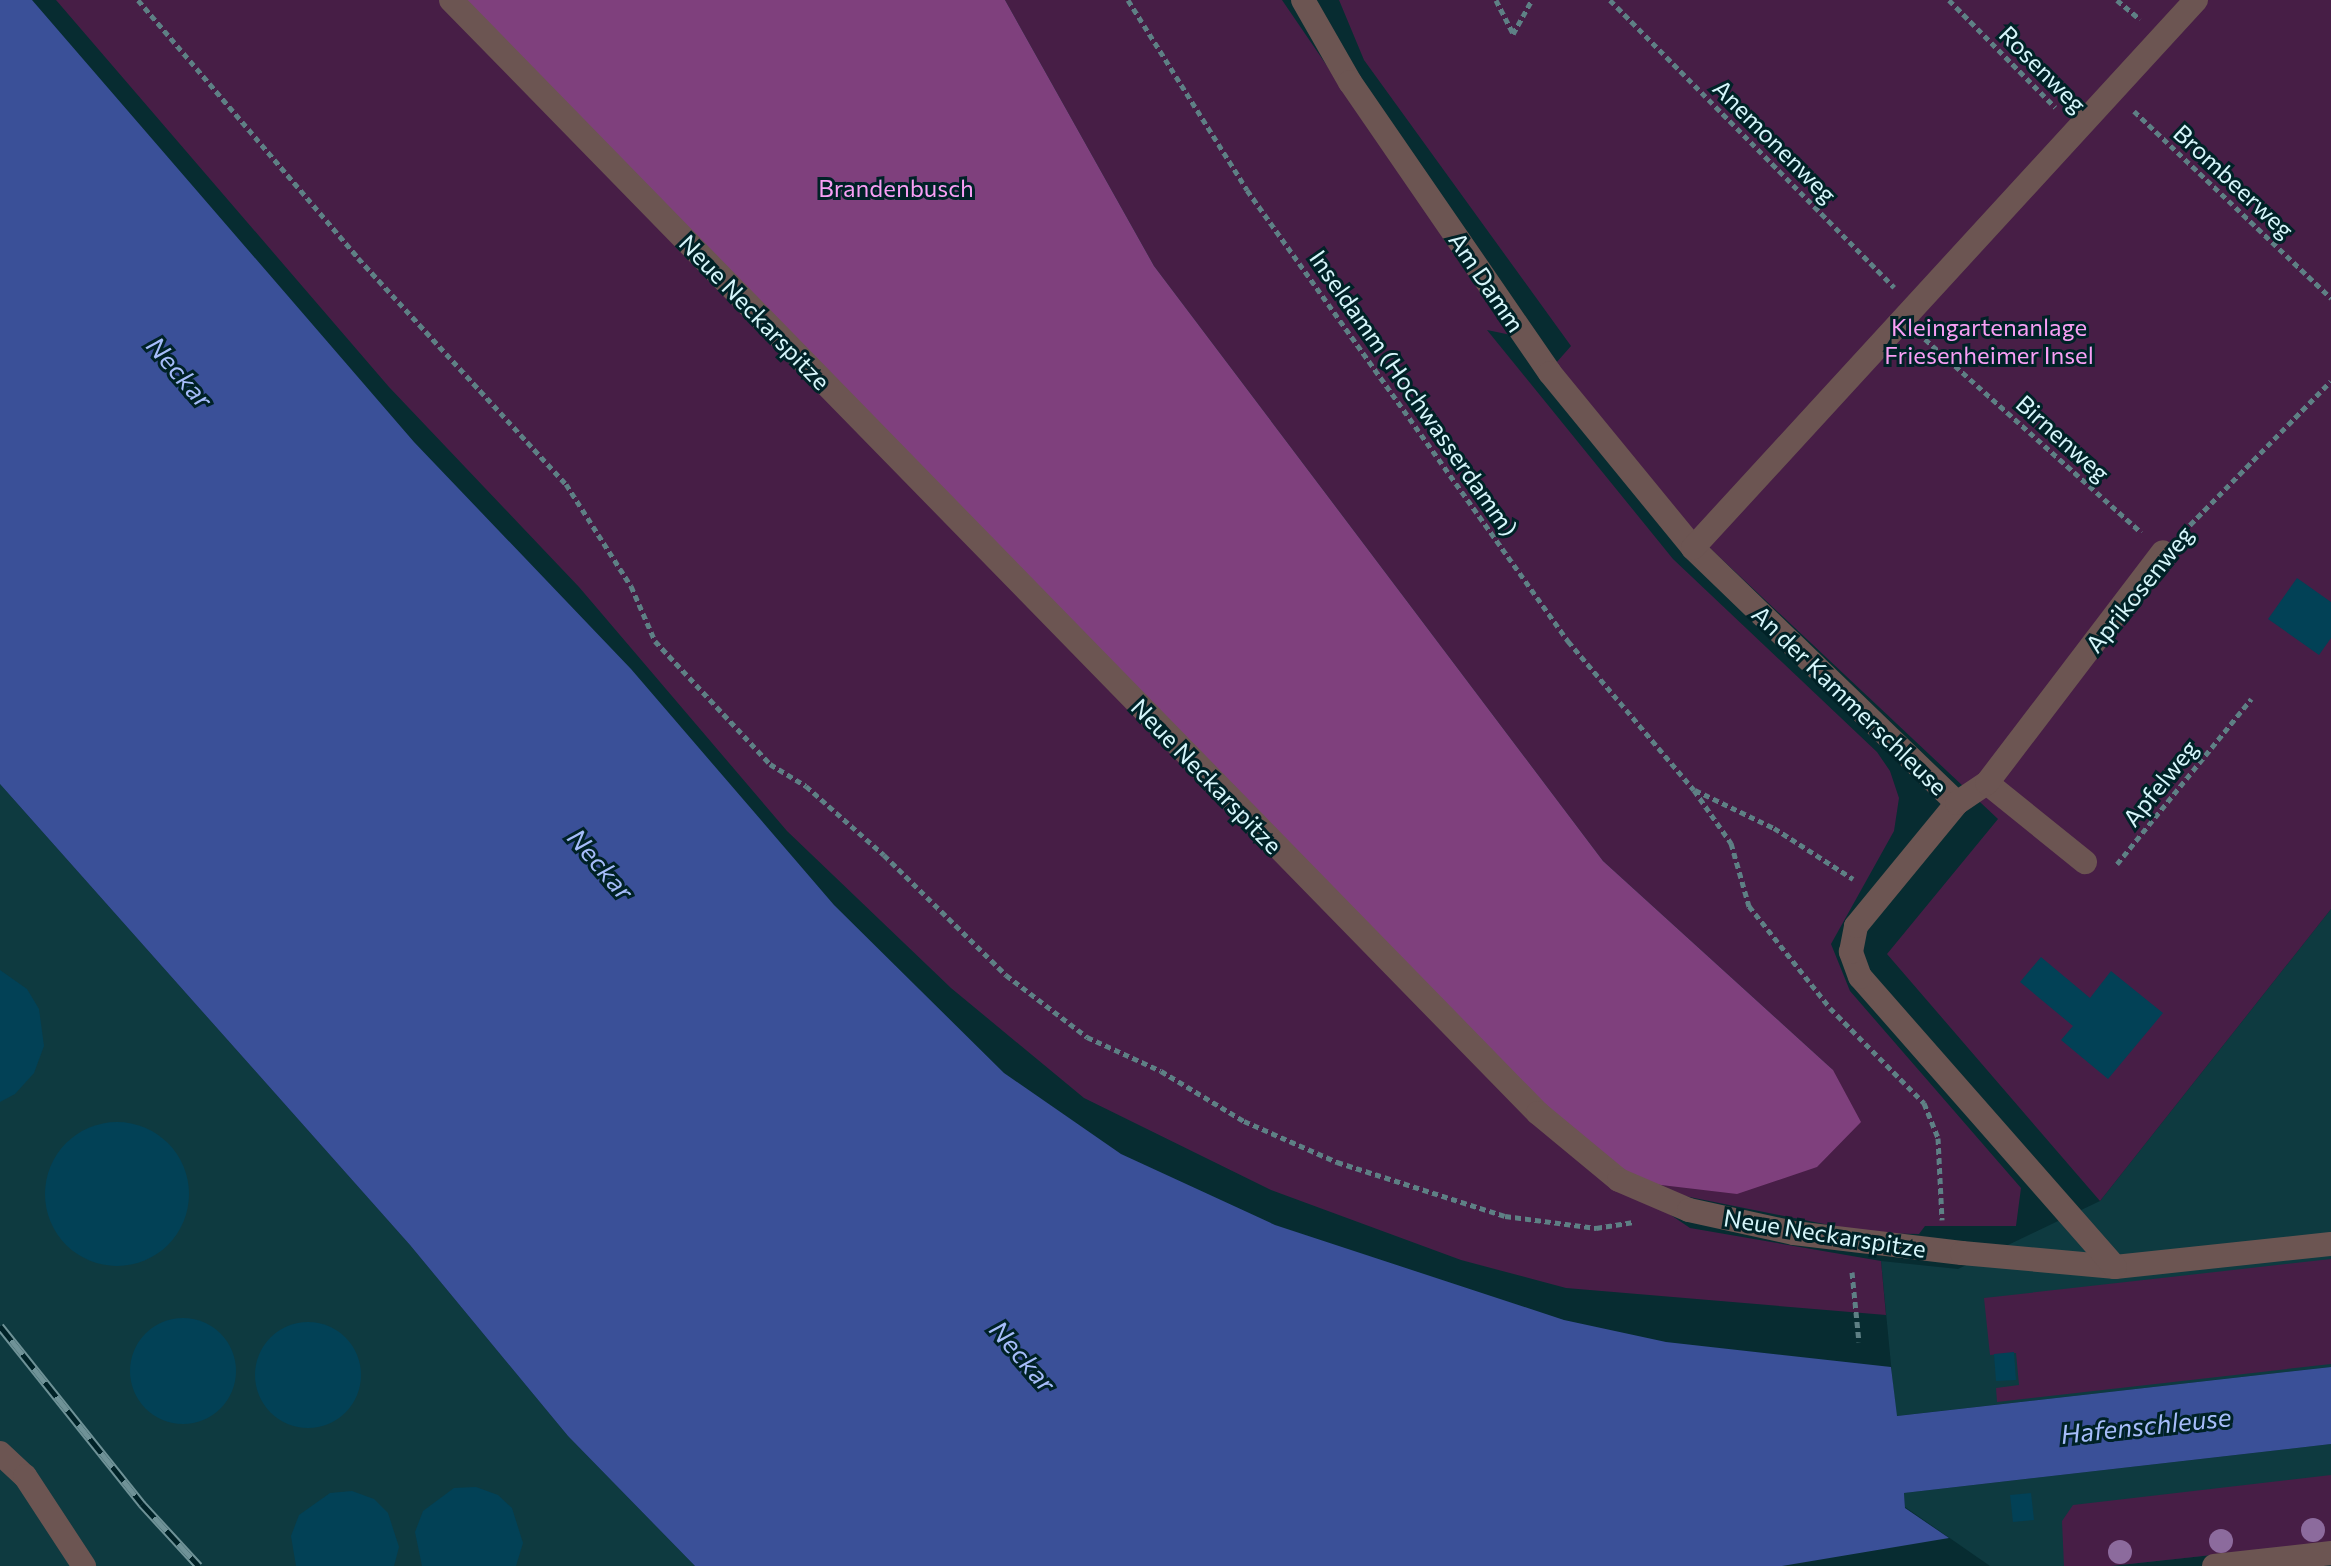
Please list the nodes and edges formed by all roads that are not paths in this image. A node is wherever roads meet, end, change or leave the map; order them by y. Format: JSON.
{"nodes":[{"id":1,"x":451,"y":0,"type":"edge"},
{"id":2,"x":1303,"y":0,"type":"edge"},
{"id":3,"x":2196,"y":0,"type":"edge"},
{"id":4,"x":1693,"y":548,"type":"junction"},
{"id":5,"x":2163,"y":552,"type":"road end"},
{"id":6,"x":1987,"y":783,"type":"junction"},
{"id":7,"x":1957,"y":803,"type":"junction"},
{"id":8,"x":2085,"y":862,"type":"road end"},
{"id":9,"x":2331,"y":1244,"type":"edge"},
{"id":10,"x":2115,"y":1267,"type":"junction"},
{"id":11,"x":0,"y":1453,"type":"edge"},
{"id":12,"x":2331,"y":1553,"type":"edge"},
{"id":13,"x":84,"y":1566,"type":"edge"},
{"id":14,"x":2214,"y":1566,"type":"edge"}],
"edges":[{"from":1,"to":10,"type":"lane","name":"Neue Neckarspitze"},
{"from":2,"to":4,"type":"lane","name":"Am Damm"},
{"from":3,"to":4,"type":"lane"},
{"from":4,"to":7,"type":"lane","name":"An der Kammerschleuse"},
{"from":5,"to":6,"type":"lane","name":"Aprikosenweg"},
{"from":6,"to":7,"type":"lane","name":"Aprikosenweg"},
{"from":6,"to":8,"type":"lane"},
{"from":7,"to":10,"type":"lane","name":"An der Kammerschleuse"},
{"from":9,"to":10,"type":"lane"},
{"from":11,"to":13,"type":"lane"},
{"from":12,"to":14,"type":"lane"}]}
